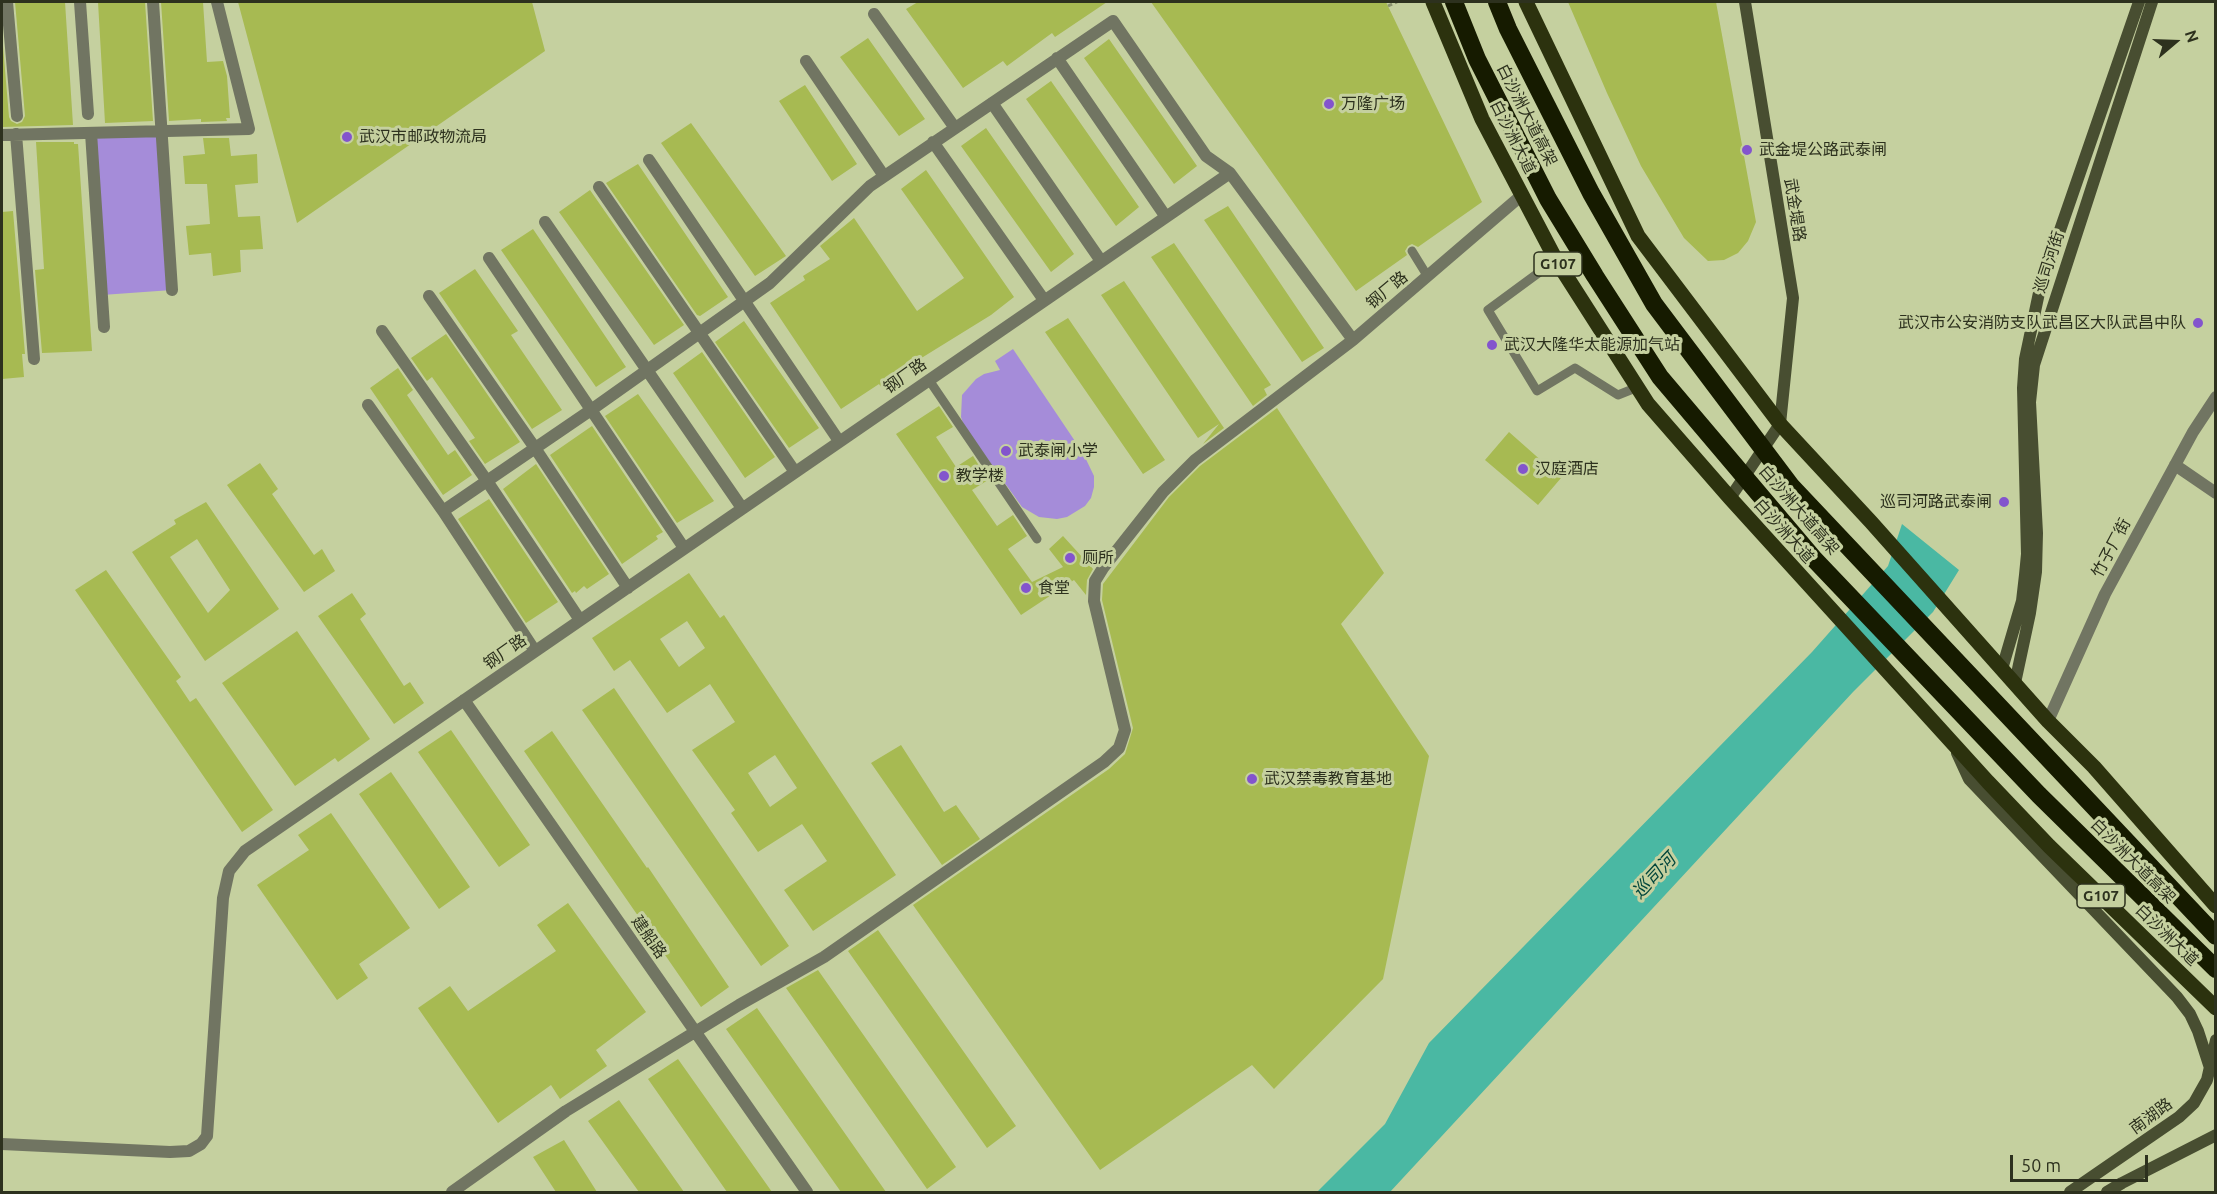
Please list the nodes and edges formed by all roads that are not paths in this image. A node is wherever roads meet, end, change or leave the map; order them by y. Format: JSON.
{"nodes":[{"id":1,"x":7,"y":2,"type":"edge"},
{"id":2,"x":80,"y":2,"type":"edge"},
{"id":3,"x":153,"y":2,"type":"edge"},
{"id":4,"x":217,"y":2,"type":"edge"},
{"id":5,"x":1433,"y":2,"type":"edge"},
{"id":6,"x":1454,"y":2,"type":"edge"},
{"id":7,"x":1497,"y":2,"type":"edge"},
{"id":8,"x":1526,"y":2,"type":"edge"},
{"id":9,"x":1745,"y":2,"type":"edge"},
{"id":10,"x":2139,"y":2,"type":"edge"},
{"id":11,"x":2152,"y":2,"type":"edge"},
{"id":12,"x":874,"y":14,"type":"dead end"},
{"id":13,"x":1057,"y":58,"type":"junction"},
{"id":14,"x":806,"y":61,"type":"dead end"},
{"id":15,"x":992,"y":103,"type":"junction"},
{"id":16,"x":88,"y":114,"type":"dead end"},
{"id":17,"x":17,"y":116,"type":"dead end"},
{"id":18,"x":955,"y":128,"type":"junction"},
{"id":19,"x":163,"y":132,"type":"junction"},
{"id":20,"x":91,"y":133,"type":"junction"},
{"id":21,"x":16,"y":134,"type":"junction"},
{"id":22,"x":2,"y":135,"type":"edge"},
{"id":23,"x":933,"y":142,"type":"junction"},
{"id":24,"x":649,"y":160,"type":"dead end"},
{"id":25,"x":1230,"y":173,"type":"junction"},
{"id":26,"x":884,"y":176,"type":"junction"},
{"id":27,"x":599,"y":187,"type":"dead end"},
{"id":28,"x":1522,"y":195,"type":"junction"},
{"id":29,"x":1166,"y":217,"type":"junction"},
{"id":30,"x":545,"y":222,"type":"dead end"},
{"id":31,"x":1412,"y":251,"type":"dead end"},
{"id":32,"x":489,"y":258,"type":"dead end"},
{"id":33,"x":1556,"y":260,"type":"junction"},
{"id":34,"x":1101,"y":261,"type":"junction"},
{"id":35,"x":1428,"y":277,"type":"junction"},
{"id":36,"x":172,"y":290,"type":"dead end"},
{"id":37,"x":429,"y":296,"type":"dead end"},
{"id":38,"x":1044,"y":300,"type":"junction"},
{"id":39,"x":744,"y":301,"type":"junction"},
{"id":40,"x":104,"y":327,"type":"dead end"},
{"id":41,"x":382,"y":331,"type":"dead end"},
{"id":42,"x":700,"y":332,"type":"junction"},
{"id":43,"x":1353,"y":340,"type":"junction"},
{"id":44,"x":34,"y":359,"type":"dead end"},
{"id":45,"x":646,"y":370,"type":"junction"},
{"id":46,"x":929,"y":380,"type":"junction"},
{"id":47,"x":1638,"y":387,"type":"junction"},
{"id":48,"x":2216,"y":397,"type":"edge"},
{"id":49,"x":368,"y":405,"type":"dead end"},
{"id":50,"x":591,"y":410,"type":"junction"},
{"id":51,"x":1780,"y":424,"type":"junction"},
{"id":52,"x":839,"y":441,"type":"junction"},
{"id":53,"x":535,"y":448,"type":"junction"},
{"id":54,"x":2175,"y":465,"type":"junction"},
{"id":55,"x":795,"y":472,"type":"junction"},
{"id":56,"x":487,"y":481,"type":"junction"},
{"id":57,"x":2216,"y":493,"type":"edge"},
{"id":58,"x":1730,"y":498,"type":"junction"},
{"id":59,"x":742,"y":508,"type":"junction"},
{"id":60,"x":443,"y":511,"type":"junction"},
{"id":61,"x":1037,"y":539,"type":"dead end"},
{"id":62,"x":684,"y":549,"type":"junction"},
{"id":63,"x":627,"y":588,"type":"junction"},
{"id":64,"x":580,"y":620,"type":"junction"},
{"id":65,"x":535,"y":651,"type":"junction"},
{"id":66,"x":2002,"y":669,"type":"junction"},
{"id":67,"x":2015,"y":683,"type":"junction"},
{"id":68,"x":464,"y":700,"type":"junction"},
{"id":69,"x":2048,"y":721,"type":"junction"},
{"id":70,"x":1952,"y":742,"type":"junction"},
{"id":71,"x":2216,"y":906,"type":"edge"},
{"id":72,"x":2216,"y":936,"type":"edge"},
{"id":73,"x":2216,"y":969,"type":"edge"},
{"id":74,"x":2216,"y":1008,"type":"edge"},
{"id":75,"x":695,"y":1032,"type":"junction"},
{"id":76,"x":2216,"y":1041,"type":"edge"},
{"id":77,"x":2210,"y":1068,"type":"junction"},
{"id":78,"x":2216,"y":1135,"type":"edge"},
{"id":79,"x":2,"y":1144,"type":"edge"},
{"id":80,"x":452,"y":1192,"type":"edge"},
{"id":81,"x":807,"y":1192,"type":"edge"},
{"id":82,"x":2070,"y":1192,"type":"edge"},
{"id":83,"x":2107,"y":1192,"type":"edge"}],
"edges":[{"from":1,"to":17,"type":"street"},
{"from":2,"to":16,"type":"street"},
{"from":3,"to":19,"type":"street"},
{"from":4,"to":19,"type":"street"},
{"from":5,"to":28,"type":"main road","name":"白沙洲大道","number":"G107"},
{"from":6,"to":73,"type":"highway","name":"白沙洲大道高架"},
{"from":7,"to":72,"type":"highway","name":"白沙洲大道高架"},
{"from":8,"to":51,"type":"main road"},
{"from":9,"to":51,"type":"street","name":"武金堤路"},
{"from":10,"to":66,"type":"street","name":"巡司河街"},
{"from":11,"to":67,"type":"street","name":"巡司河街"},
{"from":12,"to":18,"type":"street"},
{"from":13,"to":15,"type":"street"},
{"from":13,"to":25,"type":"street"},
{"from":13,"to":29,"type":"street"},
{"from":14,"to":26,"type":"street"},
{"from":15,"to":18,"type":"street"},
{"from":15,"to":34,"type":"street"},
{"from":18,"to":23,"type":"street"},
{"from":19,"to":20,"type":"street"},
{"from":19,"to":36,"type":"street"},
{"from":20,"to":21,"type":"street"},
{"from":20,"to":40,"type":"street"},
{"from":21,"to":22,"type":"street"},
{"from":21,"to":44,"type":"street"},
{"from":23,"to":26,"type":"street"},
{"from":23,"to":38,"type":"street"},
{"from":24,"to":39,"type":"street"},
{"from":25,"to":29,"type":"street","name":"钢厂路"},
{"from":25,"to":43,"type":"street"},
{"from":26,"to":39,"type":"street"},
{"from":27,"to":42,"type":"street"},
{"from":28,"to":33,"type":"main road","name":"白沙洲大道","number":"G107"},
{"from":28,"to":35,"type":"street","name":"钢厂路"},
{"from":29,"to":34,"type":"street","name":"钢厂路"},
{"from":30,"to":45,"type":"street"},
{"from":31,"to":35,"type":"lane"},
{"from":32,"to":50,"type":"street"},
{"from":33,"to":47,"type":"main road","name":"白沙洲大道","number":"G107"},
{"from":33,"to":47,"type":"lane"},
{"from":34,"to":38,"type":"street","name":"钢厂路"},
{"from":35,"to":43,"type":"street","name":"钢厂路"},
{"from":37,"to":53,"type":"street"},
{"from":38,"to":46,"type":"street","name":"钢厂路"},
{"from":39,"to":42,"type":"street"},
{"from":39,"to":52,"type":"street"},
{"from":41,"to":56,"type":"street"},
{"from":42,"to":45,"type":"street"},
{"from":42,"to":55,"type":"street"},
{"from":43,"to":75,"type":"street","name":"钢厂路"},
{"from":45,"to":50,"type":"street"},
{"from":45,"to":59,"type":"street"},
{"from":46,"to":52,"type":"street","name":"钢厂路"},
{"from":46,"to":61,"type":"lane"},
{"from":47,"to":58,"type":"main road","name":"白沙洲大道","number":"G107"},
{"from":48,"to":54,"type":"street","name":"竹子厂街"},
{"from":49,"to":60,"type":"street"},
{"from":50,"to":53,"type":"street"},
{"from":50,"to":62,"type":"street"},
{"from":51,"to":58,"type":"street"},
{"from":51,"to":66,"type":"main road"},
{"from":52,"to":55,"type":"street","name":"钢厂路"},
{"from":53,"to":56,"type":"street"},
{"from":53,"to":63,"type":"street"},
{"from":54,"to":57,"type":"street"},
{"from":54,"to":69,"type":"street","name":"竹子厂街"},
{"from":55,"to":59,"type":"street","name":"钢厂路"},
{"from":56,"to":60,"type":"street"},
{"from":56,"to":64,"type":"street"},
{"from":58,"to":70,"type":"main road","name":"白沙洲大道","number":"G107"},
{"from":59,"to":62,"type":"street","name":"钢厂路"},
{"from":60,"to":65,"type":"street"},
{"from":62,"to":63,"type":"street","name":"钢厂路"},
{"from":63,"to":64,"type":"street","name":"钢厂路"},
{"from":64,"to":65,"type":"street","name":"钢厂路"},
{"from":65,"to":68,"type":"street","name":"钢厂路"},
{"from":66,"to":67,"type":"main road"},
{"from":67,"to":69,"type":"main road"},
{"from":68,"to":75,"type":"street","name":"建船路"},
{"from":68,"to":79,"type":"street","name":"钢厂路"},
{"from":69,"to":71,"type":"main road"},
{"from":70,"to":74,"type":"main road","name":"白沙洲大道","number":"G107"},
{"from":70,"to":77,"type":"street"},
{"from":75,"to":80,"type":"street","name":"钢厂路"},
{"from":75,"to":81,"type":"street","name":"建船路"},
{"from":76,"to":77,"type":"street","name":"南湖路"},
{"from":77,"to":82,"type":"street","name":"南湖路"},
{"from":78,"to":83,"type":"street"}]}
